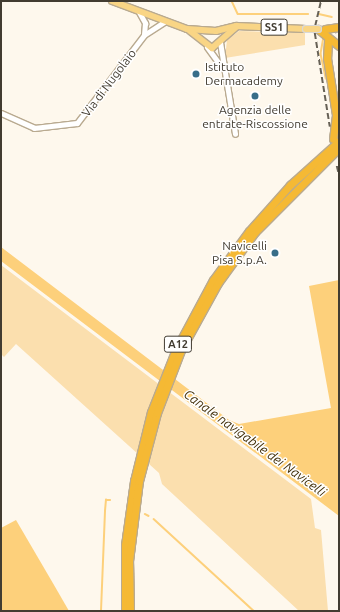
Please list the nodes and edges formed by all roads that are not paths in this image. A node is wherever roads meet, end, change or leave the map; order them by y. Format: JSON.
{"nodes":[{"id":1,"x":112,"y":1,"type":"edge"},
{"id":2,"x":139,"y":12,"type":"junction"},
{"id":3,"x":164,"y":22,"type":"junction"},
{"id":4,"x":339,"y":25,"type":"edge"},
{"id":5,"x":241,"y":26,"type":"junction"},
{"id":6,"x":187,"y":29,"type":"junction"},
{"id":7,"x":321,"y":29,"type":"junction"},
{"id":8,"x":207,"y":31,"type":"junction"},
{"id":9,"x":216,"y":31,"type":"junction"},
{"id":10,"x":144,"y":35,"type":"junction"},
{"id":11,"x":328,"y":41,"type":"tunnel mouth"},
{"id":12,"x":220,"y":42,"type":"junction"},
{"id":13,"x":205,"y":43,"type":"junction"},
{"id":14,"x":339,"y":46,"type":"edge"},
{"id":15,"x":224,"y":73,"type":"junction"},
{"id":16,"x":1,"y":113,"type":"edge"},
{"id":17,"x":339,"y":130,"type":"edge"},
{"id":18,"x":235,"y":134,"type":"dead end"},
{"id":19,"x":336,"y":140,"type":"edge"},
{"id":20,"x":339,"y":148,"type":"edge"},
{"id":21,"x":339,"y":152,"type":"edge"},
{"id":22,"x":324,"y":157,"type":"junction"},
{"id":23,"x":136,"y":481,"type":"junction"},
{"id":24,"x":125,"y":611,"type":"edge"},
{"id":25,"x":130,"y":611,"type":"edge"}],
"edges":[{"from":1,"to":2,"type":"main road","number":"SS1"},
{"from":2,"to":3,"type":"main road","number":"SS1"},
{"from":2,"to":10,"type":"street"},
{"from":3,"to":6,"type":"main road","number":"SS1"},
{"from":3,"to":10,"type":"street","name":"Via di Nugolaio"},
{"from":4,"to":7,"type":"highway"},
{"from":5,"to":7,"type":"main road","number":"SS1","bridge":true},
{"from":5,"to":9,"type":"main road","number":"SS1"},
{"from":5,"to":12,"type":"main road"},
{"from":6,"to":8,"type":"main road","number":"SS1"},
{"from":6,"to":13,"type":"main road","number":"SS1"},
{"from":7,"to":14,"type":"highway"},
{"from":8,"to":9,"type":"main road","number":"SS1"},
{"from":8,"to":13,"type":"main road"},
{"from":9,"to":12,"type":"main road"},
{"from":10,"to":16,"type":"street","name":"Via di Nugolaio"},
{"from":11,"to":19,"type":"highway"},
{"from":12,"to":13,"type":"main road"},
{"from":12,"to":15,"type":"street"},
{"from":13,"to":15,"type":"street"},
{"from":15,"to":18,"type":"street"},
{"from":17,"to":19,"type":"highway"},
{"from":19,"to":22,"type":"highway"},
{"from":20,"to":22,"type":"highway","number":"A12"},
{"from":21,"to":22,"type":"highway"},
{"from":22,"to":23,"type":"highway","number":"A12"},
{"from":23,"to":24,"type":"highway","number":"A12"},
{"from":23,"to":25,"type":"highway","number":"A12"}]}
